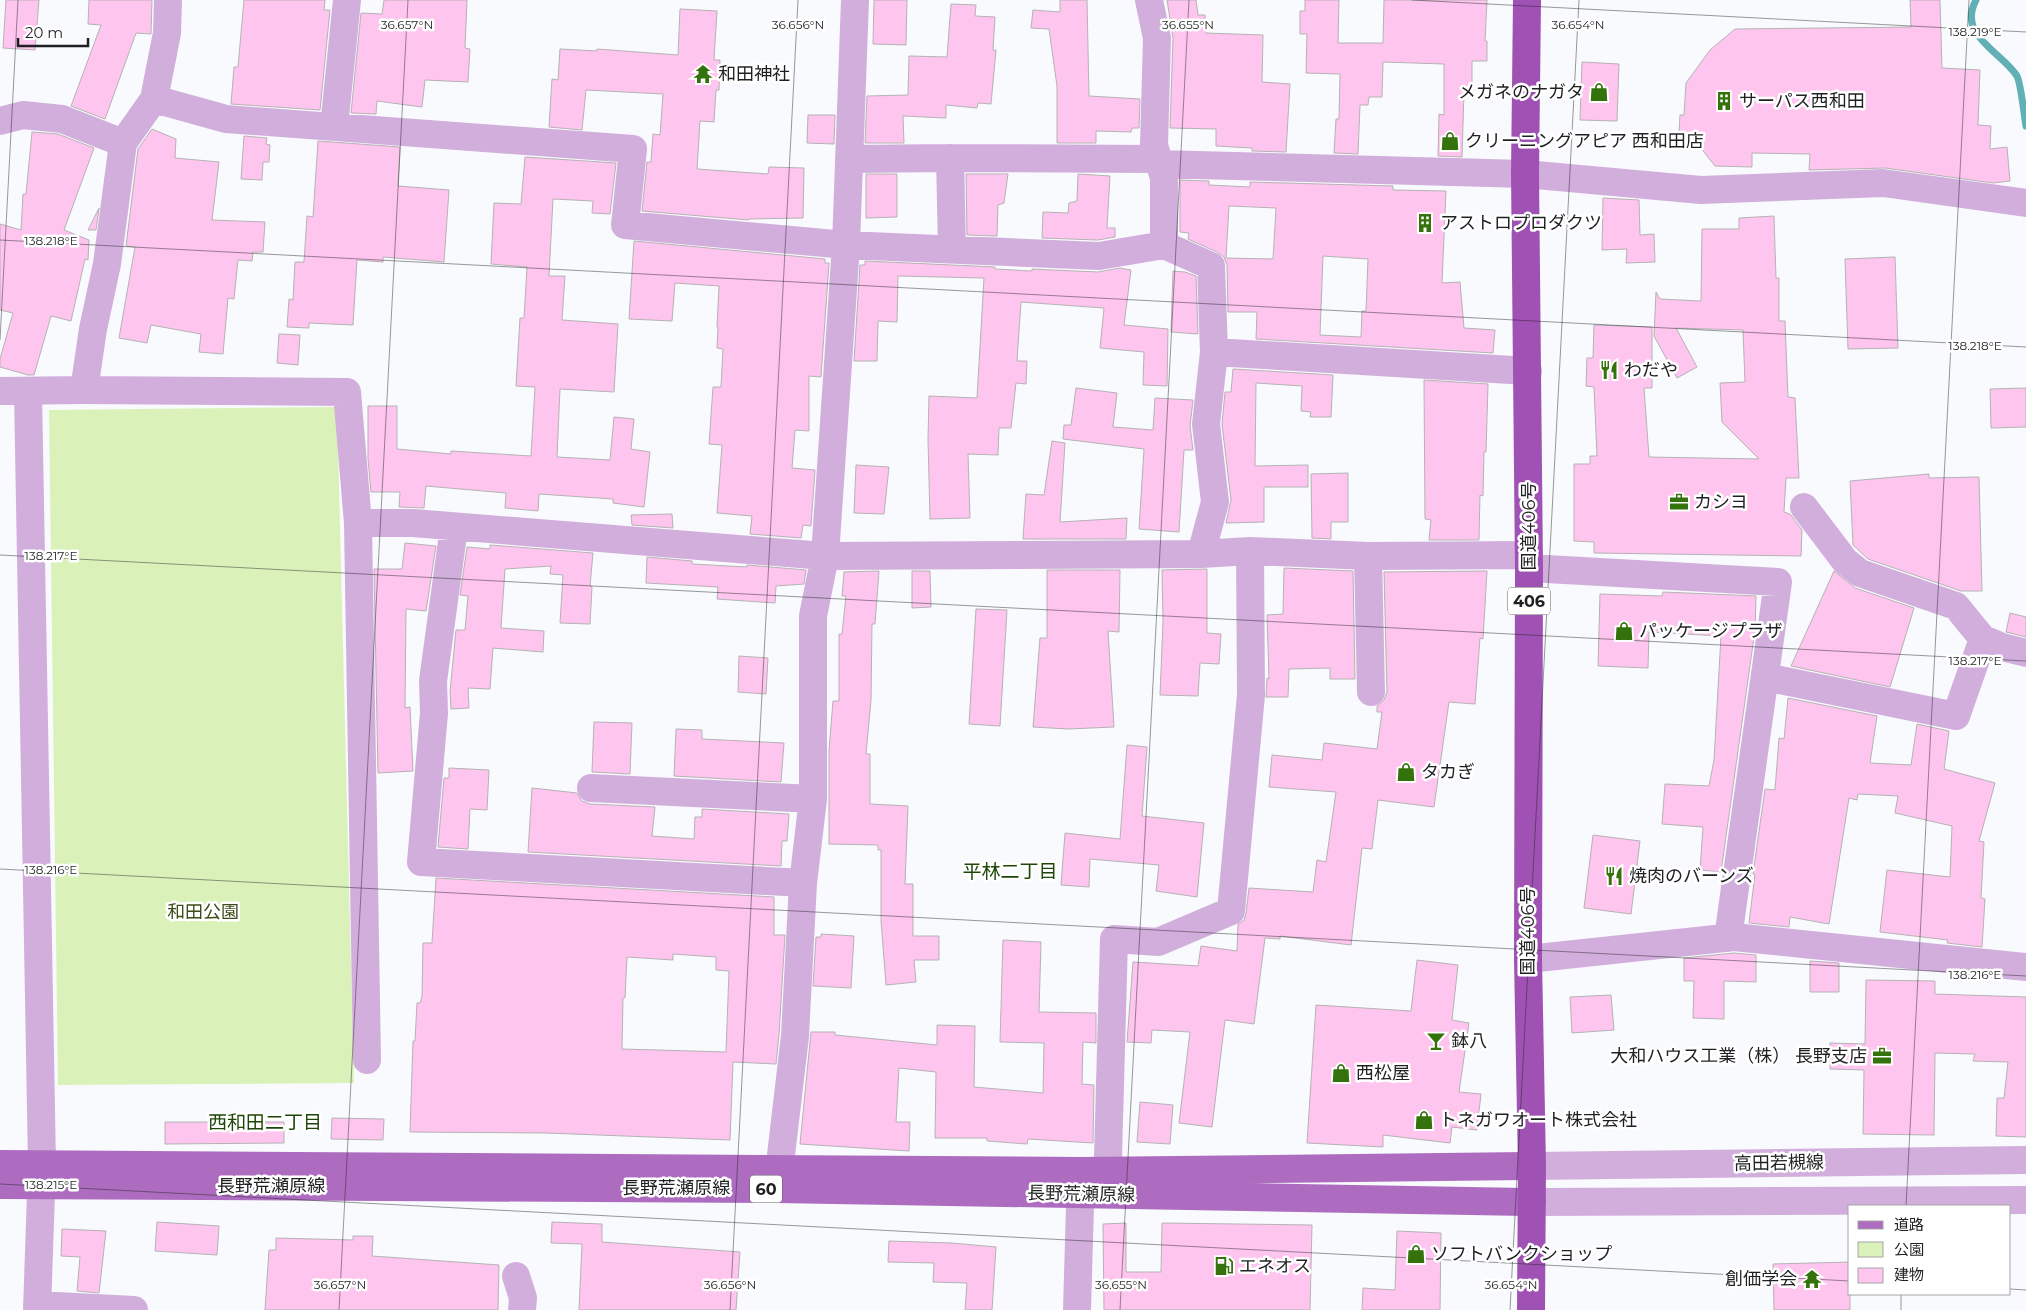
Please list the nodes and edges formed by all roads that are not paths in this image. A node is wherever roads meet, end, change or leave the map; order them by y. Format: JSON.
{"nodes":[{"id":1,"x":168,"y":0,"type":"edge"},
{"id":2,"x":347,"y":0,"type":"edge"},
{"id":3,"x":855,"y":0,"type":"edge"},
{"id":4,"x":1149,"y":0,"type":"edge"},
{"id":5,"x":1527,"y":0,"type":"edge"},
{"id":6,"x":154,"y":100,"type":"junction"},
{"id":7,"x":0,"y":121,"type":"edge"},
{"id":8,"x":334,"y":127,"type":"junction"},
{"id":9,"x":123,"y":143,"type":"junction"},
{"id":10,"x":950,"y":158,"type":"junction"},
{"id":11,"x":849,"y":160,"type":"junction"},
{"id":12,"x":1159,"y":161,"type":"junction"},
{"id":13,"x":1525,"y":174,"type":"junction"},
{"id":14,"x":2026,"y":203,"type":"edge"},
{"id":15,"x":846,"y":245,"type":"junction"},
{"id":16,"x":1164,"y":245,"type":"junction"},
{"id":17,"x":952,"y":250,"type":"junction"},
{"id":18,"x":1214,"y":352,"type":"junction"},
{"id":19,"x":1528,"y":370,"type":"junction"},
{"id":20,"x":84,"y":390,"type":"junction"},
{"id":21,"x":0,"y":392,"type":"edge"},
{"id":22,"x":28,"y":392,"type":"junction"},
{"id":23,"x":1804,"y":507,"type":"dead end"},
{"id":24,"x":358,"y":523,"type":"junction"},
{"id":25,"x":454,"y":527,"type":"junction"},
{"id":26,"x":1250,"y":551,"type":"junction"},
{"id":27,"x":1201,"y":554,"type":"junction"},
{"id":28,"x":825,"y":556,"type":"junction"},
{"id":29,"x":1368,"y":556,"type":"junction"},
{"id":30,"x":1529,"y":562,"type":"junction"},
{"id":31,"x":1983,"y":639,"type":"junction"},
{"id":32,"x":2026,"y":653,"type":"edge"},
{"id":33,"x":1765,"y":677,"type":"junction"},
{"id":34,"x":1371,"y":692,"type":"dead end"},
{"id":35,"x":591,"y":788,"type":"dead end"},
{"id":36,"x":813,"y":799,"type":"junction"},
{"id":37,"x":803,"y":883,"type":"junction"},
{"id":38,"x":1728,"y":938,"type":"junction"},
{"id":39,"x":1528,"y":959,"type":"junction"},
{"id":40,"x":2026,"y":967,"type":"edge"},
{"id":41,"x":367,"y":1060,"type":"dead end"},
{"id":42,"x":2026,"y":1160,"type":"edge"},
{"id":43,"x":0,"y":1164,"type":"edge"},
{"id":44,"x":1532,"y":1166,"type":"junction"},
{"id":45,"x":42,"y":1175,"type":"junction"},
{"id":46,"x":779,"y":1179,"type":"junction"},
{"id":47,"x":1094,"y":1182,"type":"junction"},
{"id":48,"x":0,"y":1185,"type":"edge"},
{"id":49,"x":2026,"y":1200,"type":"edge"},
{"id":50,"x":1532,"y":1202,"type":"junction"},
{"id":51,"x":516,"y":1276,"type":"dead end"},
{"id":52,"x":37,"y":1308,"type":"edge"},
{"id":53,"x":134,"y":1310,"type":"edge"},
{"id":54,"x":522,"y":1310,"type":"edge"},
{"id":55,"x":1077,"y":1310,"type":"edge"},
{"id":56,"x":1531,"y":1310,"type":"edge"}],
"edges":[{"from":1,"to":6,"type":"street"},
{"from":2,"to":8,"type":"street"},
{"from":3,"to":11,"type":"street"},
{"from":4,"to":12,"type":"street"},
{"from":5,"to":13,"type":"highway","name":"国道406号","number":"406"},
{"from":6,"to":8,"type":"street"},
{"from":6,"to":9,"type":"street"},
{"from":7,"to":9,"type":"street"},
{"from":8,"to":15,"type":"street"},
{"from":9,"to":20,"type":"street"},
{"from":10,"to":11,"type":"street"},
{"from":10,"to":12,"type":"street"},
{"from":10,"to":17,"type":"street"},
{"from":11,"to":15,"type":"street"},
{"from":12,"to":13,"type":"street"},
{"from":12,"to":16,"type":"street"},
{"from":13,"to":14,"type":"street"},
{"from":13,"to":19,"type":"highway","name":"国道406号","number":"406"},
{"from":15,"to":17,"type":"street"},
{"from":15,"to":28,"type":"street"},
{"from":16,"to":17,"type":"street"},
{"from":16,"to":18,"type":"street"},
{"from":18,"to":19,"type":"street"},
{"from":18,"to":27,"type":"street"},
{"from":19,"to":30,"type":"highway","name":"国道406号","number":"406"},
{"from":20,"to":22,"type":"street"},
{"from":20,"to":24,"type":"street"},
{"from":21,"to":22,"type":"street"},
{"from":22,"to":45,"type":"street"},
{"from":23,"to":31,"type":"street"},
{"from":24,"to":25,"type":"street"},
{"from":24,"to":41,"type":"street"},
{"from":25,"to":28,"type":"street"},
{"from":25,"to":37,"type":"street"},
{"from":26,"to":27,"type":"street"},
{"from":26,"to":29,"type":"street"},
{"from":26,"to":47,"type":"street"},
{"from":27,"to":28,"type":"street"},
{"from":28,"to":36,"type":"street"},
{"from":29,"to":30,"type":"street"},
{"from":29,"to":34,"type":"street"},
{"from":30,"to":33,"type":"street"},
{"from":30,"to":39,"type":"highway","name":"国道406号","number":"406"},
{"from":31,"to":32,"type":"street"},
{"from":31,"to":33,"type":"street"},
{"from":33,"to":38,"type":"street"},
{"from":35,"to":36,"type":"street"},
{"from":36,"to":37,"type":"street"},
{"from":37,"to":46,"type":"street"},
{"from":38,"to":39,"type":"street"},
{"from":38,"to":40,"type":"street"},
{"from":39,"to":44,"type":"highway","name":"国道406号","number":"406"},
{"from":42,"to":44,"type":"street","name":"高田若槻線"},
{"from":43,"to":45,"type":"main road","name":"長野荒瀬原線","number":"60"},
{"from":44,"to":47,"type":"main road","name":"長野荒瀬原線","number":"60"},
{"from":44,"to":50,"type":"highway","name":"国道406号","number":"406"},
{"from":45,"to":46,"type":"main road","name":"長野荒瀬原線","number":"60"},
{"from":45,"to":48,"type":"main road","name":"長野荒瀬原線","number":"60"},
{"from":45,"to":52,"type":"street"},
{"from":46,"to":47,"type":"main road","name":"長野荒瀬原線","number":"60"},
{"from":47,"to":50,"type":"main road","name":"長野荒瀬原線","number":"60"},
{"from":47,"to":55,"type":"street"},
{"from":49,"to":50,"type":"street"},
{"from":50,"to":56,"type":"highway","number":"406"},
{"from":51,"to":54,"type":"street"},
{"from":52,"to":53,"type":"street"}]}
